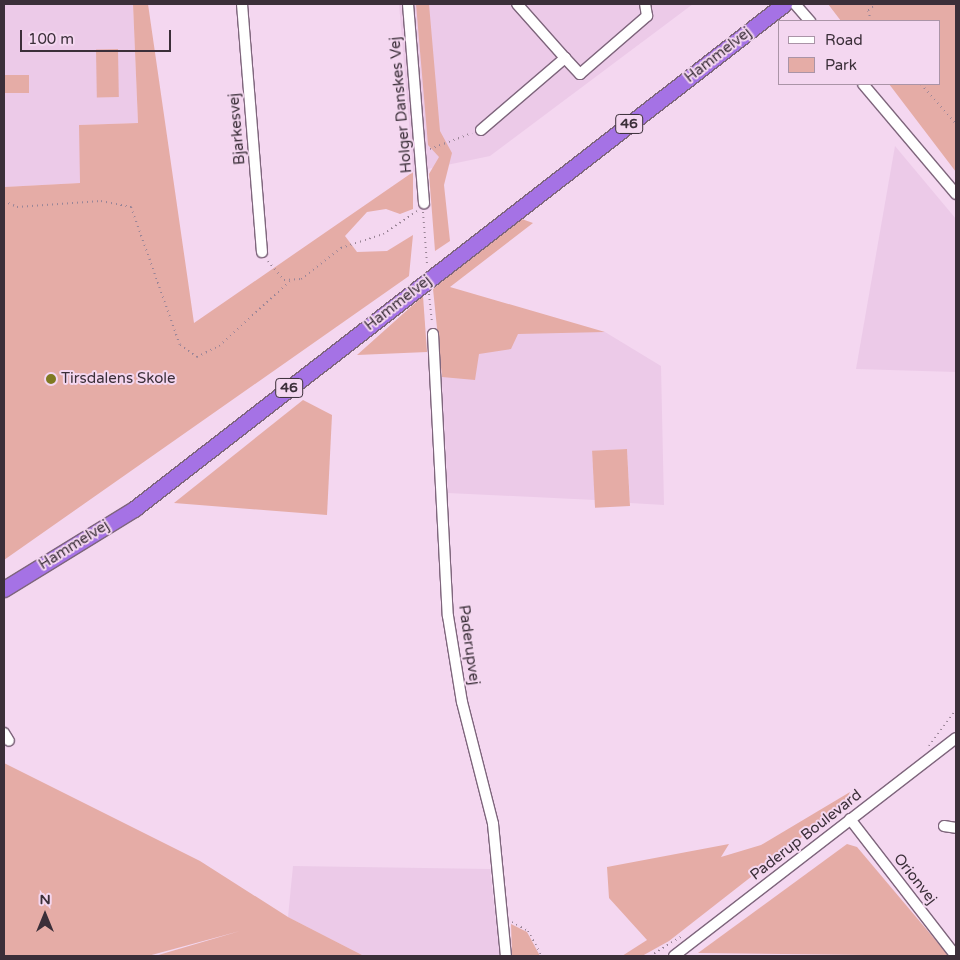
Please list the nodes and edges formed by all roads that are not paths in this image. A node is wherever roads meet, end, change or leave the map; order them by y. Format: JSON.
{"nodes":[{"id":1,"x":242,"y":4,"type":"edge"},
{"id":2,"x":408,"y":4,"type":"edge"},
{"id":3,"x":517,"y":4,"type":"edge"},
{"id":4,"x":645,"y":4,"type":"edge"},
{"id":5,"x":784,"y":4,"type":"edge"},
{"id":6,"x":795,"y":4,"type":"edge"},
{"id":7,"x":809,"y":20,"type":"edge"},
{"id":8,"x":565,"y":58,"type":"junction"},
{"id":9,"x":864,"y":85,"type":"edge"},
{"id":10,"x":481,"y":130,"type":"road end"},
{"id":11,"x":956,"y":194,"type":"edge"},
{"id":12,"x":423,"y":205,"type":"road end"},
{"id":13,"x":262,"y":252,"type":"road end"},
{"id":14,"x":433,"y":334,"type":"road end"},
{"id":15,"x":4,"y":589,"type":"edge"},
{"id":16,"x":956,"y":738,"type":"edge"},
{"id":17,"x":850,"y":819,"type":"junction"},
{"id":18,"x":944,"y":826,"type":"dead end"},
{"id":19,"x":956,"y":828,"type":"edge"},
{"id":20,"x":686,"y":947,"type":"junction"},
{"id":21,"x":506,"y":956,"type":"edge"},
{"id":22,"x":674,"y":956,"type":"edge"},
{"id":23,"x":694,"y":956,"type":"edge"},
{"id":24,"x":956,"y":956,"type":"edge"}],
"edges":[{"from":1,"to":13,"type":"street","name":"Bjarkesvej"},
{"from":2,"to":12,"type":"street","name":"Holger Danskes Vej"},
{"from":3,"to":8,"type":"street"},
{"from":4,"to":8,"type":"street"},
{"from":5,"to":15,"type":"highway","name":"Hammelvej","number":"46"},
{"from":6,"to":7,"type":"street"},
{"from":8,"to":10,"type":"street"},
{"from":9,"to":11,"type":"street"},
{"from":14,"to":21,"type":"street","name":"Paderupvej"},
{"from":16,"to":17,"type":"street","name":"Paderup Boulevard"},
{"from":17,"to":20,"type":"street","name":"Paderup Boulevard"},
{"from":17,"to":24,"type":"street","name":"Orionvej"},
{"from":18,"to":19,"type":"street"},
{"from":20,"to":22,"type":"street","name":"Paderup Boulevard"},
{"from":20,"to":23,"type":"street"}]}
